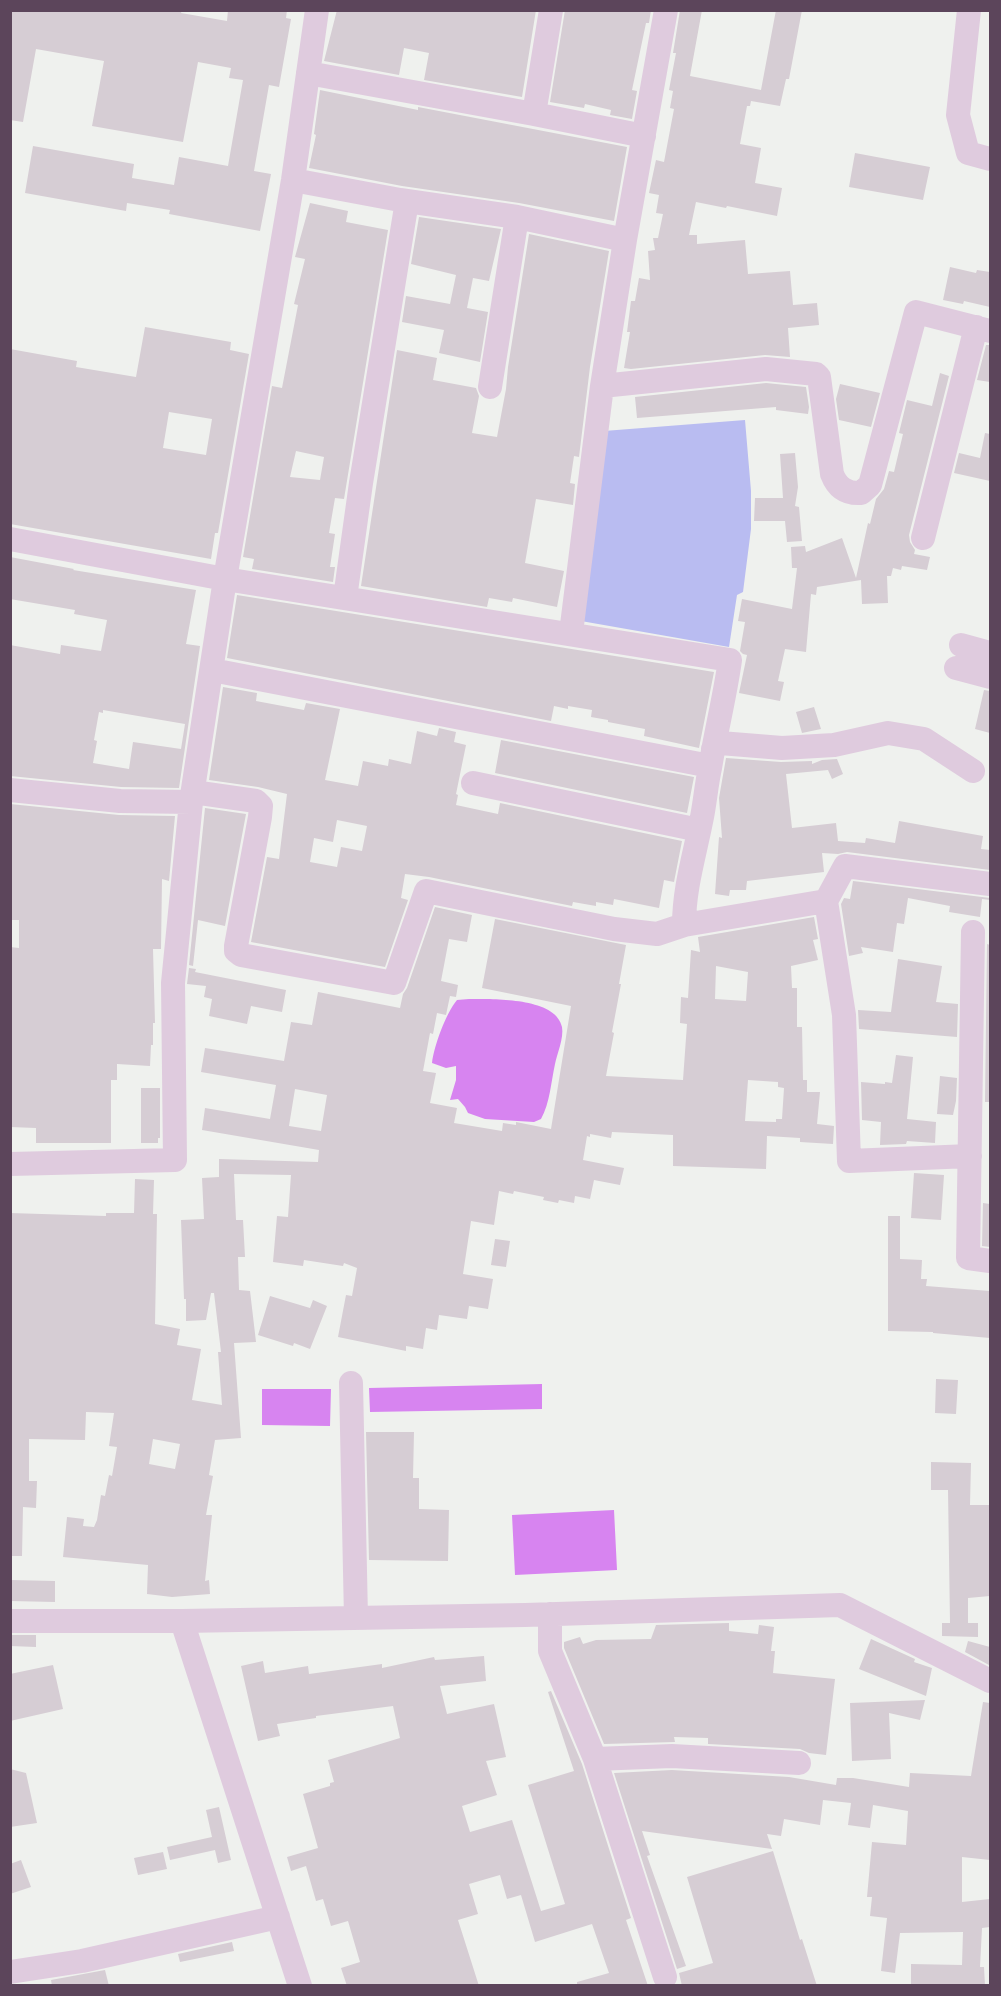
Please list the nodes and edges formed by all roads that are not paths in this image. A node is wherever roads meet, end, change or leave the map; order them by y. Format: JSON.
{"nodes":[{"id":1,"x":317,"y":10,"type":"edge"},
{"id":2,"x":551,"y":10,"type":"edge"},
{"id":3,"x":666,"y":10,"type":"edge"},
{"id":4,"x":969,"y":10,"type":"edge"},
{"id":5,"x":308,"y":73,"type":"junction"},
{"id":6,"x":534,"y":114,"type":"junction"},
{"id":7,"x":644,"y":136,"type":"junction"},
{"id":8,"x":990,"y":159,"type":"edge"},
{"id":9,"x":293,"y":180,"type":"junction"},
{"id":10,"x":407,"y":201,"type":"junction"},
{"id":11,"x":517,"y":217,"type":"junction"},
{"id":12,"x":625,"y":240,"type":"junction"},
{"id":13,"x":983,"y":329,"type":"edge"},
{"id":14,"x":602,"y":386,"type":"junction"},
{"id":15,"x":490,"y":387,"type":"dead end"},
{"id":16,"x":923,"y":538,"type":"dead end"},
{"id":17,"x":10,"y":539,"type":"edge"},
{"id":18,"x":225,"y":579,"type":"junction"},
{"id":19,"x":345,"y":598,"type":"junction"},
{"id":20,"x":571,"y":633,"type":"junction"},
{"id":21,"x":990,"y":653,"type":"edge"},
{"id":22,"x":212,"y":670,"type":"junction"},
{"id":23,"x":990,"y":677,"type":"edge"},
{"id":24,"x":712,"y":758,"type":"junction"},
{"id":25,"x":973,"y":771,"type":"dead end"},
{"id":26,"x":473,"y":783,"type":"dead end"},
{"id":27,"x":10,"y":790,"type":"edge"},
{"id":28,"x":192,"y":797,"type":"junction"},
{"id":29,"x":699,"y":830,"type":"junction"},
{"id":30,"x":990,"y":884,"type":"edge"},
{"id":31,"x":826,"y":901,"type":"junction"},
{"id":32,"x":684,"y":925,"type":"junction"},
{"id":33,"x":978,"y":948,"type":"edge"},
{"id":34,"x":970,"y":1156,"type":"junction"},
{"id":35,"x":10,"y":1164,"type":"edge"},
{"id":36,"x":990,"y":1261,"type":"edge"},
{"id":37,"x":351,"y":1383,"type":"dead end"},
{"id":38,"x":550,"y":1614,"type":"junction"},
{"id":39,"x":356,"y":1618,"type":"junction"},
{"id":40,"x":10,"y":1621,"type":"edge"},
{"id":41,"x":182,"y":1621,"type":"junction"},
{"id":42,"x":990,"y":1681,"type":"edge"},
{"id":43,"x":595,"y":1759,"type":"junction"},
{"id":44,"x":799,"y":1763,"type":"dead end"},
{"id":45,"x":278,"y":1917,"type":"junction"},
{"id":46,"x":10,"y":1972,"type":"edge"},
{"id":47,"x":665,"y":1977,"type":"dead end"},
{"id":48,"x":300,"y":1986,"type":"edge"}],
"edges":[{"from":1,"to":5,"type":"street"},
{"from":2,"to":6,"type":"street"},
{"from":3,"to":7,"type":"street"},
{"from":4,"to":8,"type":"street"},
{"from":5,"to":6,"type":"street"},
{"from":5,"to":9,"type":"street"},
{"from":6,"to":7,"type":"street"},
{"from":7,"to":12,"type":"street"},
{"from":9,"to":10,"type":"street"},
{"from":9,"to":18,"type":"street"},
{"from":10,"to":11,"type":"street"},
{"from":10,"to":19,"type":"street"},
{"from":11,"to":12,"type":"street"},
{"from":11,"to":15,"type":"street"},
{"from":12,"to":14,"type":"street"},
{"from":13,"to":14,"type":"street"},
{"from":13,"to":16,"type":"street"},
{"from":14,"to":20,"type":"street"},
{"from":17,"to":18,"type":"street"},
{"from":18,"to":19,"type":"street"},
{"from":18,"to":22,"type":"street"},
{"from":19,"to":20,"type":"street"},
{"from":20,"to":24,"type":"street"},
{"from":21,"to":23,"type":"street"},
{"from":22,"to":24,"type":"street"},
{"from":22,"to":28,"type":"street"},
{"from":24,"to":25,"type":"street"},
{"from":24,"to":29,"type":"street"},
{"from":26,"to":29,"type":"street"},
{"from":27,"to":28,"type":"street"},
{"from":28,"to":32,"type":"street"},
{"from":28,"to":35,"type":"street"},
{"from":29,"to":32,"type":"street"},
{"from":30,"to":31,"type":"street"},
{"from":31,"to":32,"type":"street"},
{"from":31,"to":34,"type":"street"},
{"from":33,"to":34,"type":"street"},
{"from":34,"to":36,"type":"street"},
{"from":37,"to":39,"type":"street"},
{"from":38,"to":39,"type":"street"},
{"from":38,"to":42,"type":"street"},
{"from":38,"to":43,"type":"street"},
{"from":39,"to":41,"type":"street"},
{"from":40,"to":41,"type":"street"},
{"from":41,"to":45,"type":"street"},
{"from":43,"to":44,"type":"street"},
{"from":43,"to":47,"type":"street"},
{"from":45,"to":46,"type":"street"},
{"from":45,"to":48,"type":"street"}]}
